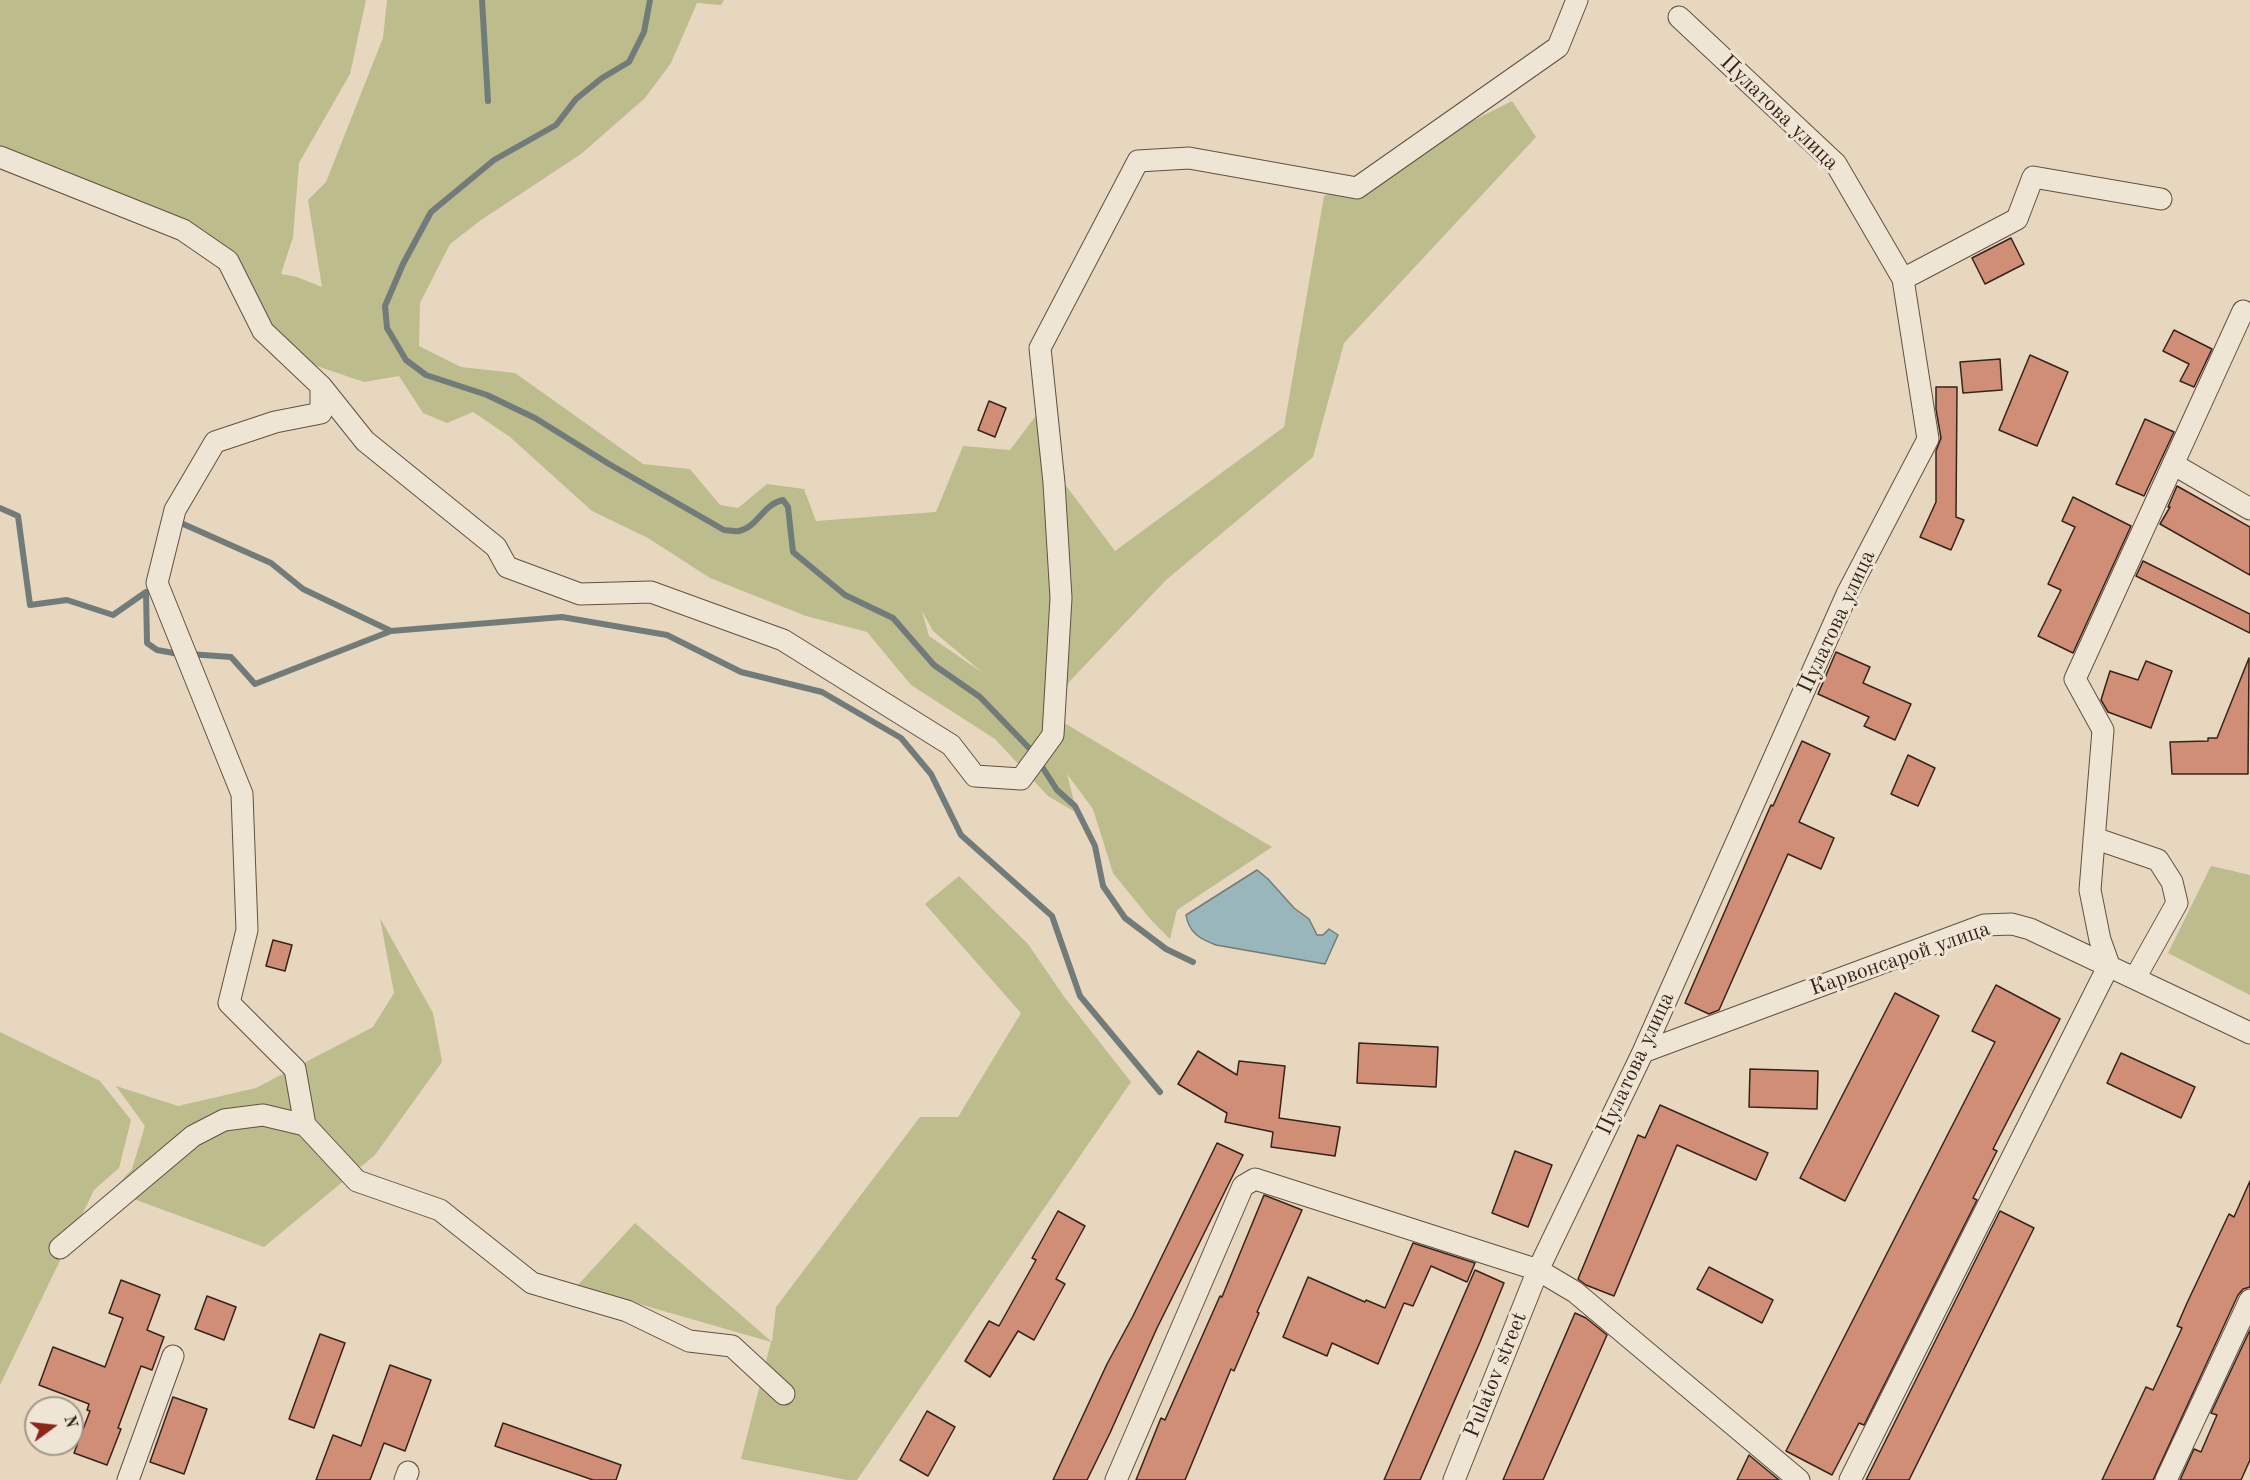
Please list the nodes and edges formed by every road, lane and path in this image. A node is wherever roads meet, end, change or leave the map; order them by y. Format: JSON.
{"nodes":[{"id":1,"x":1577,"y":0,"type":"edge"},
{"id":2,"x":1679,"y":18,"type":"dead end"},
{"id":3,"x":0,"y":157,"type":"edge"},
{"id":4,"x":2161,"y":199,"type":"dead end"},
{"id":5,"x":1903,"y":279,"type":"junction"},
{"id":6,"x":2243,"y":311,"type":"dead end"},
{"id":7,"x":321,"y":386,"type":"junction"},
{"id":8,"x":2173,"y":464,"type":"junction"},
{"id":9,"x":2250,"y":510,"type":"edge"},
{"id":10,"x":2094,"y":838,"type":"junction"},
{"id":11,"x":2109,"y":965,"type":"junction"},
{"id":12,"x":2135,"y":978,"type":"junction"},
{"id":13,"x":2250,"y":1033,"type":"edge"},
{"id":14,"x":1643,"y":1052,"type":"junction"},
{"id":15,"x":306,"y":1125,"type":"junction"},
{"id":16,"x":60,"y":1248,"type":"dead end"},
{"id":17,"x":1538,"y":1270,"type":"junction"},
{"id":18,"x":2250,"y":1300,"type":"edge"},
{"id":19,"x":172,"y":1356,"type":"dead end"},
{"id":20,"x":784,"y":1394,"type":"dead end"},
{"id":21,"x":1796,"y":1479,"type":"edge"},
{"id":22,"x":128,"y":1480,"type":"edge"},
{"id":23,"x":1116,"y":1480,"type":"edge"},
{"id":24,"x":1454,"y":1480,"type":"edge"},
{"id":25,"x":1850,"y":1480,"type":"edge"},
{"id":26,"x":2166,"y":1480,"type":"edge"}],
"edges":[{"from":1,"to":7,"type":"street"},
{"from":2,"to":5,"type":"street","name":"Пулатова улица"},
{"from":3,"to":7,"type":"street"},
{"from":4,"to":5,"type":"street"},
{"from":5,"to":14,"type":"street","name":"Пулатова улица"},
{"from":6,"to":8,"type":"street"},
{"from":7,"to":15,"type":"street"},
{"from":8,"to":9,"type":"street"},
{"from":8,"to":10,"type":"street"},
{"from":10,"to":11,"type":"street"},
{"from":10,"to":12,"type":"street"},
{"from":11,"to":12,"type":"street","name":"Карвонсарой улица"},
{"from":11,"to":14,"type":"street","name":"Карвонсарой улица"},
{"from":11,"to":25,"type":"street"},
{"from":12,"to":13,"type":"street","name":"Карвонсарой улица"},
{"from":14,"to":17,"type":"street","name":"Пулатова улица"},
{"from":15,"to":16,"type":"street"},
{"from":15,"to":20,"type":"street"},
{"from":17,"to":21,"type":"street"},
{"from":17,"to":23,"type":"street"},
{"from":17,"to":24,"type":"street","name":"Pulatov street"},
{"from":18,"to":26,"type":"street"},
{"from":19,"to":22,"type":"street"}]}
